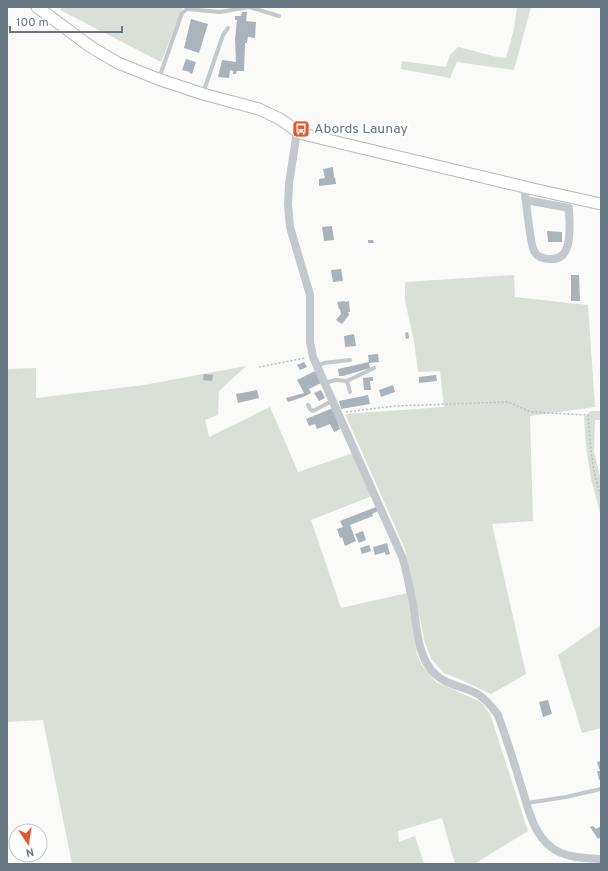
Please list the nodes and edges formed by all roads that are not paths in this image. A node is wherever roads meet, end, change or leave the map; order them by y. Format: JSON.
{"nodes":[{"id":1,"x":249,"y":7,"type":"edge"},
{"id":2,"x":42,"y":9,"type":"edge"},
{"id":3,"x":279,"y":16,"type":"dead end"},
{"id":4,"x":228,"y":28,"type":"dead end"},
{"id":5,"x":158,"y":79,"type":"junction"},
{"id":6,"x":203,"y":94,"type":"junction"},
{"id":7,"x":297,"y":132,"type":"junction"},
{"id":8,"x":524,"y":187,"type":"junction"},
{"id":9,"x":526,"y":200,"type":"junction"},
{"id":10,"x":601,"y":204,"type":"edge"},
{"id":11,"x":350,"y":360,"type":"dead end"},
{"id":12,"x":317,"y":366,"type":"junction"},
{"id":13,"x":374,"y":368,"type":"dead end"},
{"id":14,"x":348,"y":381,"type":"junction"},
{"id":15,"x":324,"y":383,"type":"junction"},
{"id":16,"x":350,"y":392,"type":"dead end"},
{"id":17,"x":333,"y":401,"type":"junction"},
{"id":18,"x":308,"y":405,"type":"dead end"},
{"id":19,"x":601,"y":789,"type":"edge"},
{"id":20,"x":527,"y":803,"type":"junction"},
{"id":21,"x":601,"y":859,"type":"edge"}],
"edges":[{"from":1,"to":3,"type":"lane"},
{"from":1,"to":5,"type":"lane"},
{"from":2,"to":5,"type":"street"},
{"from":4,"to":6,"type":"lane"},
{"from":5,"to":6,"type":"street"},
{"from":6,"to":7,"type":"street"},
{"from":7,"to":8,"type":"street"},
{"from":7,"to":12,"type":"street"},
{"from":8,"to":9,"type":"street"},
{"from":8,"to":10,"type":"street"},
{"from":9,"to":9,"type":"street"},
{"from":11,"to":12,"type":"lane"},
{"from":12,"to":15,"type":"street"},
{"from":13,"to":14,"type":"lane"},
{"from":14,"to":15,"type":"lane"},
{"from":14,"to":16,"type":"lane"},
{"from":15,"to":17,"type":"street"},
{"from":17,"to":18,"type":"lane"},
{"from":17,"to":20,"type":"street"},
{"from":19,"to":20,"type":"lane"},
{"from":20,"to":21,"type":"street"}]}
